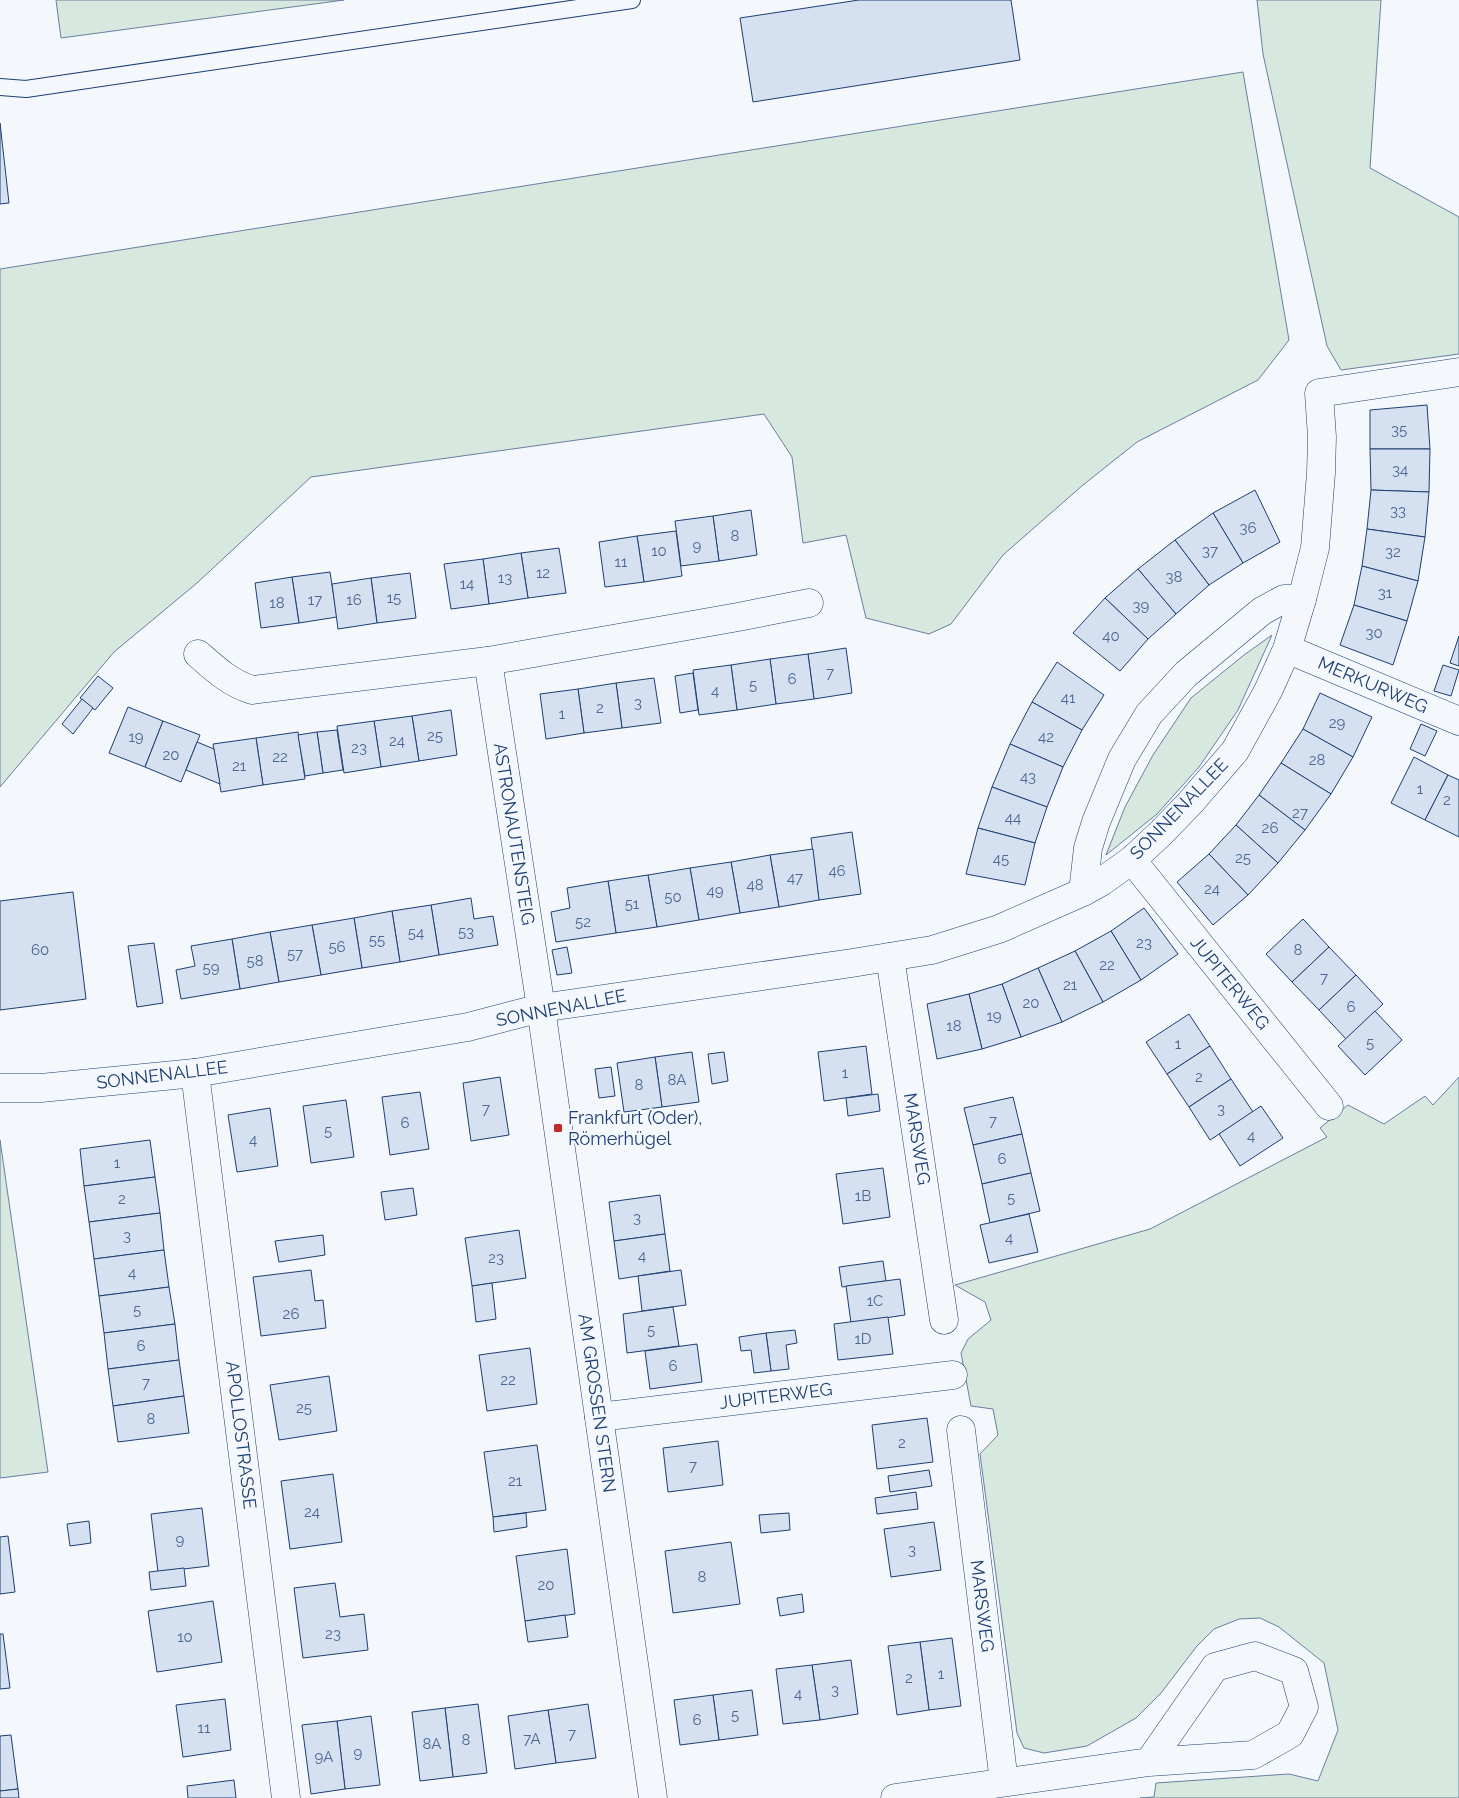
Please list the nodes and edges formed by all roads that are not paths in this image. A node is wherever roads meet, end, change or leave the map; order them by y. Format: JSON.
{"nodes":[{"id":1,"x":632,"y":0,"type":"edge"},
{"id":2,"x":0,"y":87,"type":"edge"},
{"id":3,"x":1459,"y":372,"type":"edge"},
{"id":4,"x":1302,"y":599,"type":"junction"},
{"id":5,"x":809,"y":603,"type":"dead end"},
{"id":6,"x":1287,"y":649,"type":"junction"},
{"id":7,"x":198,"y":654,"type":"dead end"},
{"id":8,"x":488,"y":661,"type":"junction"},
{"id":9,"x":1459,"y":722,"type":"edge"},
{"id":10,"x":1132,"y":860,"type":"junction"},
{"id":11,"x":1083,"y":892,"type":"junction"},
{"id":12,"x":890,"y":957,"type":"junction"},
{"id":13,"x":541,"y":1008,"type":"junction"},
{"id":14,"x":195,"y":1073,"type":"junction"},
{"id":15,"x":0,"y":1088,"type":"edge"},
{"id":16,"x":1329,"y":1106,"type":"dead end"},
{"id":17,"x":944,"y":1320,"type":"dead end"},
{"id":18,"x":953,"y":1375,"type":"dead end"},
{"id":19,"x":599,"y":1417,"type":"junction"},
{"id":20,"x":960,"y":1430,"type":"dead end"},
{"id":21,"x":1149,"y":1762,"type":"junction"},
{"id":22,"x":1004,"y":1782,"type":"junction"},
{"id":23,"x":286,"y":1798,"type":"edge"},
{"id":24,"x":653,"y":1798,"type":"edge"},
{"id":25,"x":895,"y":1798,"type":"edge"}],
"edges":[{"from":1,"to":2,"type":"lane"},
{"from":3,"to":4,"type":"street","name":"SONNENALLEE"},
{"from":4,"to":6,"type":"street","name":"SONNENALLEE"},
{"from":4,"to":11,"type":"street"},
{"from":5,"to":8,"type":"street"},
{"from":6,"to":9,"type":"street","name":"MERKURWEG"},
{"from":6,"to":10,"type":"street","name":"SONNENALLEE"},
{"from":7,"to":8,"type":"street"},
{"from":8,"to":13,"type":"street","name":"ASTRONAUTENSTEIG"},
{"from":10,"to":11,"type":"street","name":"SONNENALLEE"},
{"from":10,"to":16,"type":"street","name":"JUPITERWEG"},
{"from":11,"to":12,"type":"street","name":"SONNENALLEE"},
{"from":12,"to":13,"type":"street","name":"SONNENALLEE"},
{"from":12,"to":17,"type":"street","name":"MARSWEG"},
{"from":13,"to":14,"type":"street","name":"SONNENALLEE"},
{"from":13,"to":19,"type":"street","name":"AM GROSSEN STERN"},
{"from":14,"to":15,"type":"street","name":"SONNENALLEE"},
{"from":14,"to":23,"type":"street","name":"APOLLOSTRASSE"},
{"from":18,"to":19,"type":"street","name":"JUPITERWEG"},
{"from":19,"to":24,"type":"street","name":"AM GROSSEN STERN"},
{"from":20,"to":22,"type":"street","name":"MARSWEG"},
{"from":21,"to":21,"type":"street"},
{"from":21,"to":22,"type":"street"},
{"from":22,"to":25,"type":"street"}]}
